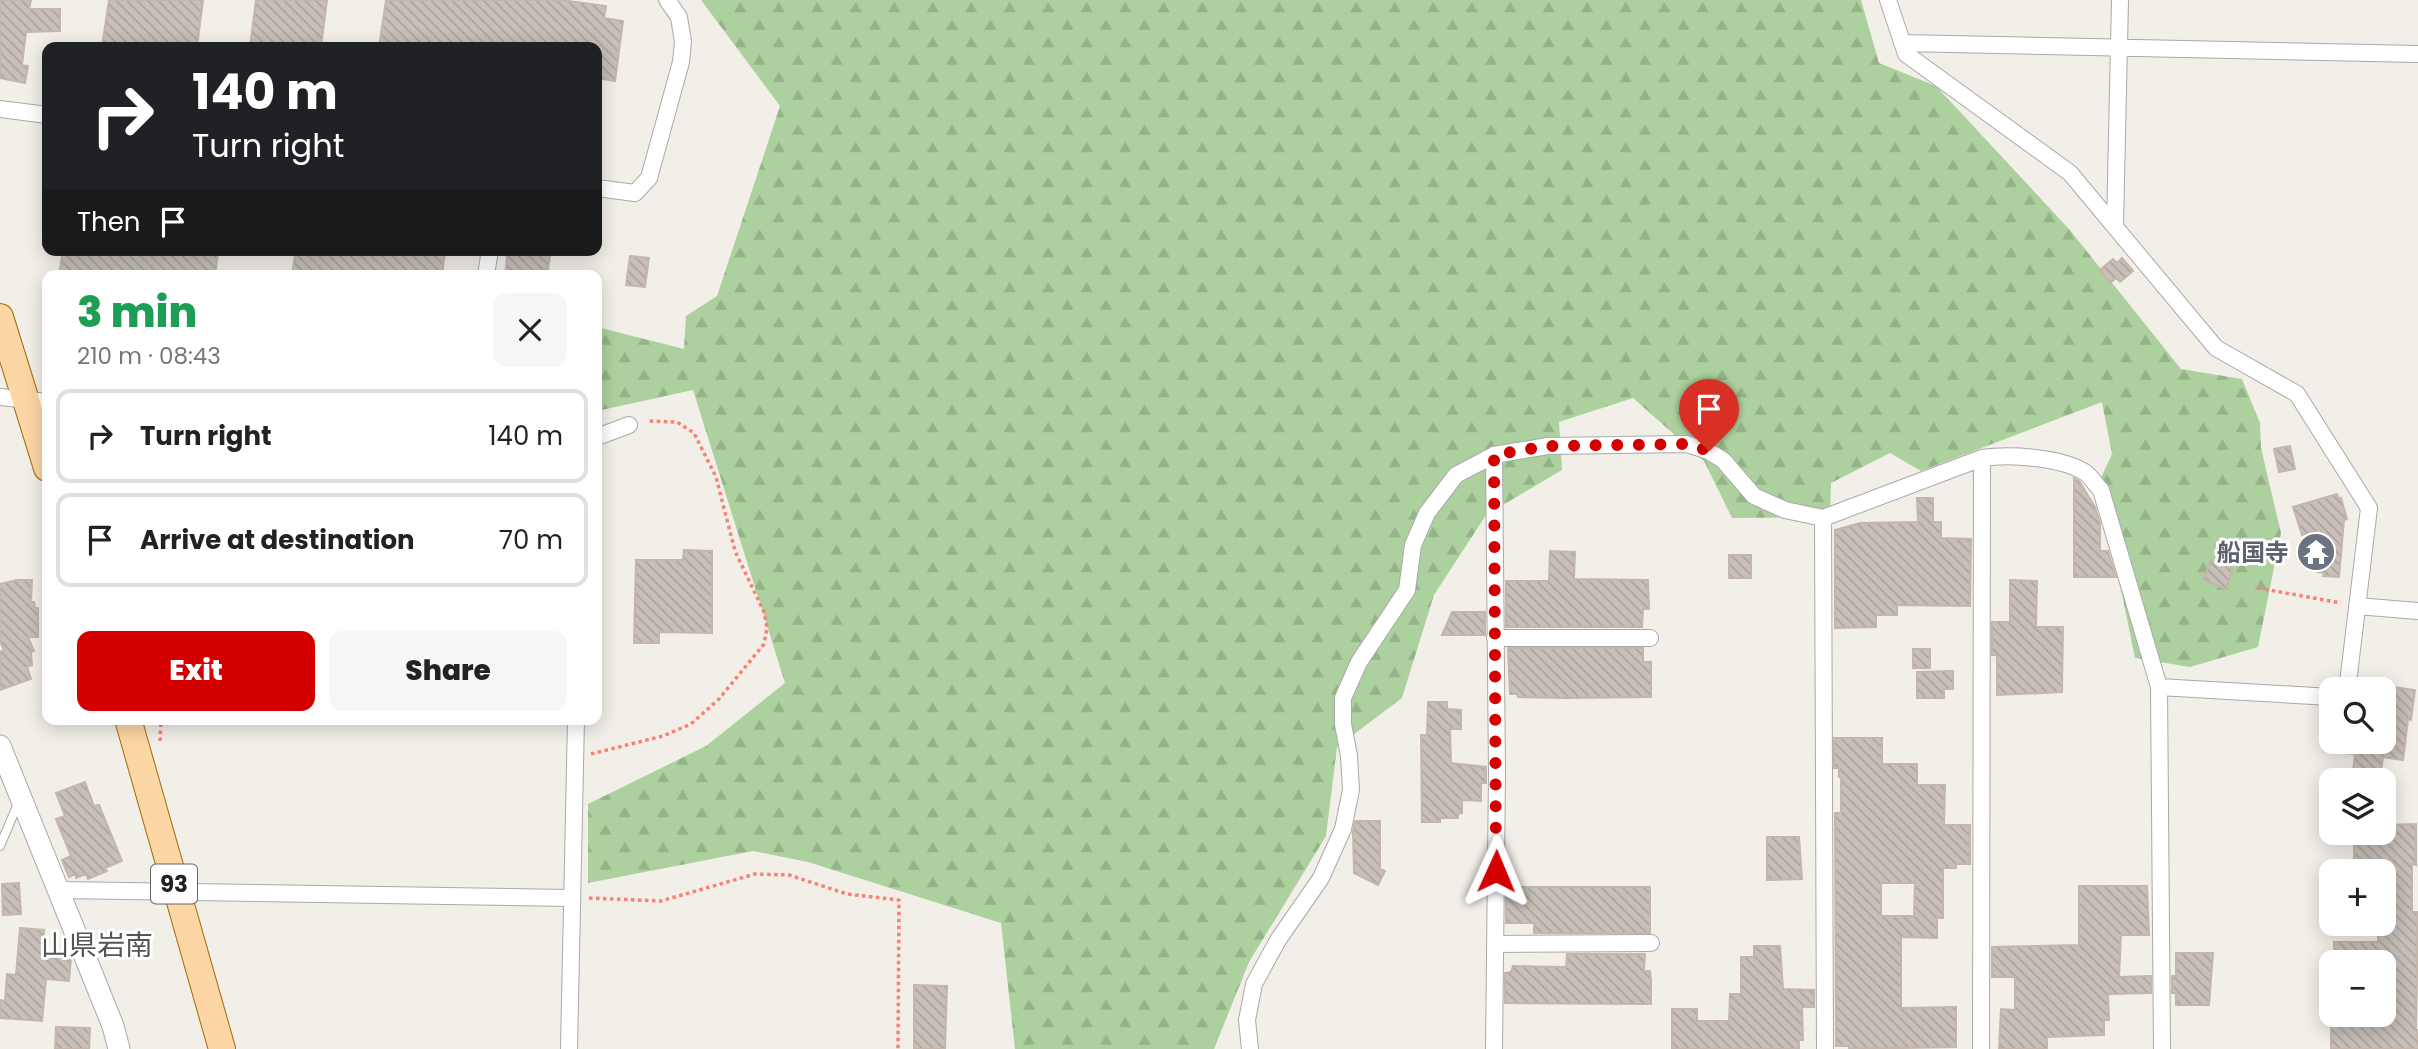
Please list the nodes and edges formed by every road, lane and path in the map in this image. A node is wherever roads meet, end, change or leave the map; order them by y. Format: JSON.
{"nodes":[{"id":1,"x":667,"y":0,"type":"edge"},
{"id":2,"x":1888,"y":0,"type":"edge"},
{"id":3,"x":2120,"y":0,"type":"edge"},
{"id":4,"x":1902,"y":43,"type":"junction"},
{"id":5,"x":2119,"y":48,"type":"junction"},
{"id":6,"x":2418,"y":54,"type":"edge"},
{"id":7,"x":0,"y":108,"type":"edge"},
{"id":8,"x":42,"y":114,"type":"edge"},
{"id":9,"x":602,"y":189,"type":"edge"},
{"id":10,"x":2115,"y":225,"type":"junction"},
{"id":11,"x":0,"y":317,"type":"edge"},
{"id":12,"x":24,"y":399,"type":"edge"},
{"id":13,"x":629,"y":425,"type":"joint"},
{"id":14,"x":602,"y":436,"type":"edge"},
{"id":15,"x":42,"y":453,"type":"edge"},
{"id":16,"x":1494,"y":455,"type":"junction"},
{"id":17,"x":1982,"y":458,"type":"junction"},
{"id":18,"x":1823,"y":517,"type":"junction"},
{"id":19,"x":2258,"y":588,"type":"dead end"},
{"id":20,"x":2357,"y":606,"type":"junction"},
{"id":21,"x":2418,"y":611,"type":"edge"},
{"id":22,"x":1495,"y":638,"type":"junction"},
{"id":23,"x":1650,"y":638,"type":"dead end"},
{"id":24,"x":2349,"y":677,"type":"edge"},
{"id":25,"x":2159,"y":687,"type":"junction"},
{"id":26,"x":2319,"y":696,"type":"edge"},
{"id":27,"x":130,"y":725,"type":"edge"},
{"id":28,"x":576,"y":725,"type":"edge"},
{"id":29,"x":0,"y":746,"type":"edge"},
{"id":30,"x":575,"y":757,"type":"junction"},
{"id":31,"x":20,"y":797,"type":"junction"},
{"id":32,"x":0,"y":846,"type":"edge"},
{"id":33,"x":59,"y":890,"type":"junction"},
{"id":34,"x":175,"y":891,"type":"junction"},
{"id":35,"x":571,"y":898,"type":"junction"},
{"id":36,"x":1651,"y":943,"type":"dead end"},
{"id":37,"x":1495,"y":944,"type":"junction"},
{"id":38,"x":119,"y":1049,"type":"edge"},
{"id":39,"x":222,"y":1049,"type":"edge"},
{"id":40,"x":569,"y":1049,"type":"edge"},
{"id":41,"x":898,"y":1049,"type":"edge"},
{"id":42,"x":1250,"y":1049,"type":"edge"},
{"id":43,"x":1494,"y":1049,"type":"edge"},
{"id":44,"x":1825,"y":1049,"type":"edge"},
{"id":45,"x":1981,"y":1049,"type":"edge"},
{"id":46,"x":2162,"y":1049,"type":"edge"}],
"edges":[{"from":1,"to":9,"type":"street"},
{"from":2,"to":4,"type":"street"},
{"from":3,"to":5,"type":"street"},
{"from":4,"to":5,"type":"street"},
{"from":4,"to":10,"type":"street"},
{"from":5,"to":6,"type":"street"},
{"from":5,"to":10,"type":"street"},
{"from":7,"to":8,"type":"street"},
{"from":10,"to":20,"type":"street"},
{"from":11,"to":12,"type":"main road"},
{"from":12,"to":15,"type":"main road"},
{"from":13,"to":14,"type":"street"},
{"from":13,"to":30,"type":"path"},
{"from":16,"to":18,"type":"street"},
{"from":16,"to":22,"type":"street"},
{"from":16,"to":42,"type":"street"},
{"from":17,"to":18,"type":"street"},
{"from":17,"to":25,"type":"street"},
{"from":17,"to":45,"type":"street"},
{"from":18,"to":44,"type":"street"},
{"from":19,"to":20,"type":"path"},
{"from":20,"to":21,"type":"street"},
{"from":20,"to":24,"type":"street"},
{"from":22,"to":23,"type":"street"},
{"from":22,"to":37,"type":"street"},
{"from":25,"to":26,"type":"street"},
{"from":25,"to":46,"type":"street"},
{"from":27,"to":34,"type":"main road","number":"93"},
{"from":28,"to":30,"type":"street"},
{"from":29,"to":31,"type":"street"},
{"from":30,"to":35,"type":"street"},
{"from":31,"to":32,"type":"lane"},
{"from":31,"to":33,"type":"street"},
{"from":33,"to":34,"type":"street"},
{"from":33,"to":38,"type":"street"},
{"from":34,"to":35,"type":"street"},
{"from":34,"to":39,"type":"main road","number":"93"},
{"from":35,"to":40,"type":"street"},
{"from":35,"to":41,"type":"path"},
{"from":36,"to":37,"type":"street"},
{"from":37,"to":43,"type":"street"}]}
